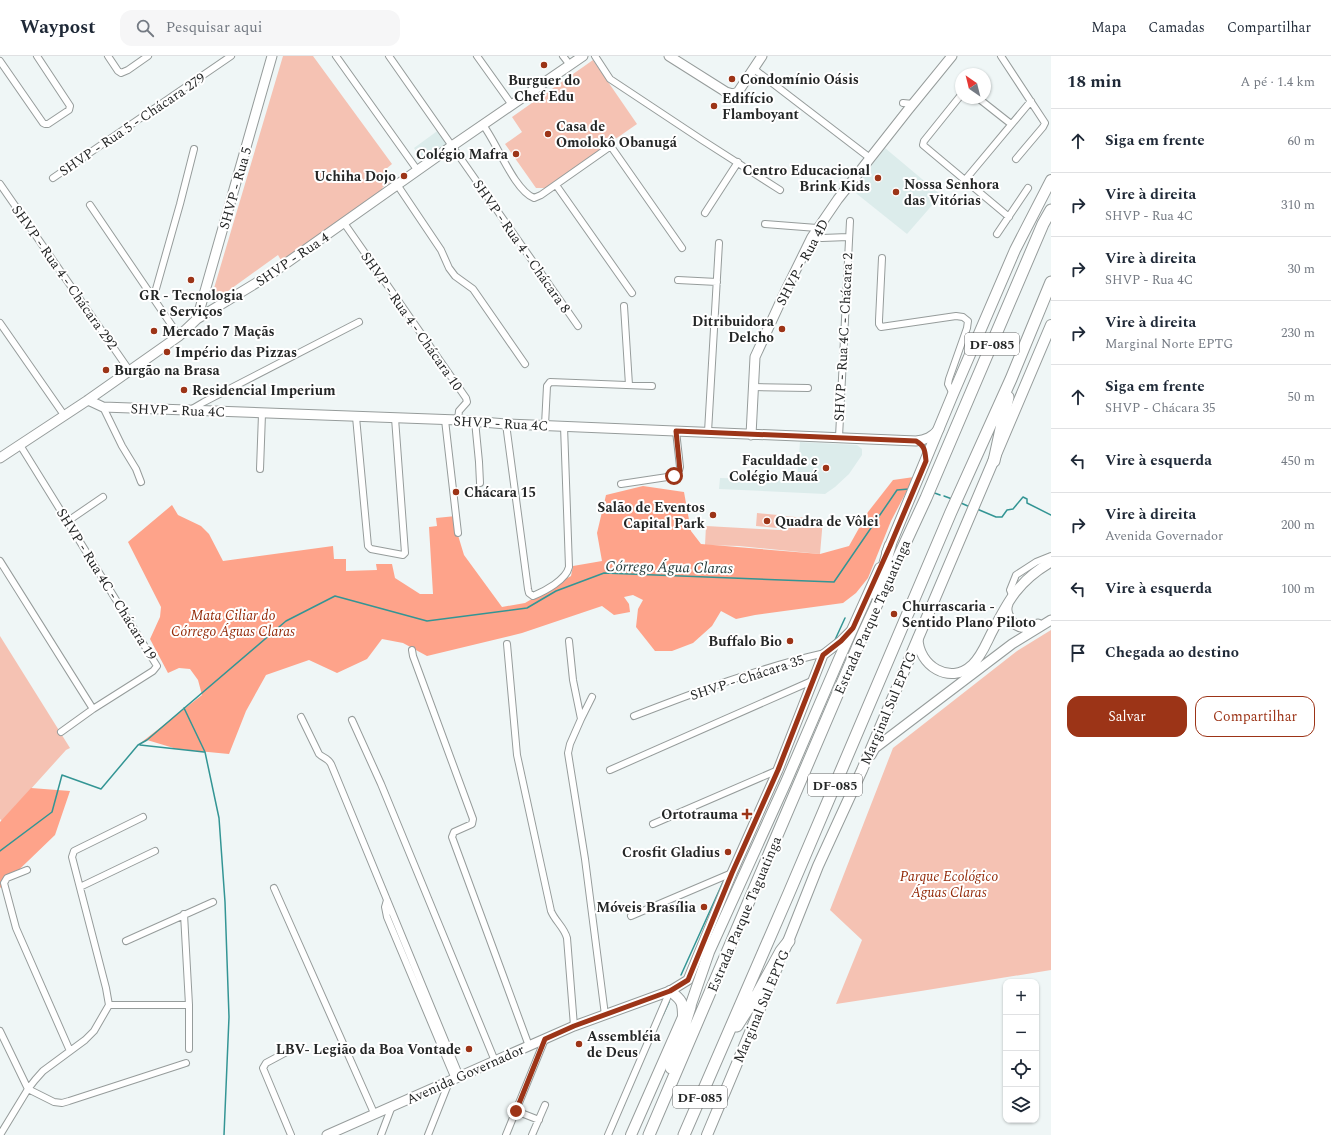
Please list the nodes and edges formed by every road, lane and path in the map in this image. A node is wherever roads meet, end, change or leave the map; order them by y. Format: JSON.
{"nodes":[{"id":1,"x":37,"y":56,"type":"edge"},
{"id":2,"x":108,"y":56,"type":"edge"},
{"id":3,"x":148,"y":56,"type":"edge"},
{"id":4,"x":231,"y":56,"type":"edge"},
{"id":5,"x":272,"y":56,"type":"edge"},
{"id":6,"x":336,"y":56,"type":"edge"},
{"id":7,"x":389,"y":56,"type":"edge"},
{"id":8,"x":477,"y":56,"type":"edge"},
{"id":9,"x":563,"y":56,"type":"edge"},
{"id":10,"x":583,"y":56,"type":"edge"},
{"id":11,"x":595,"y":56,"type":"edge"},
{"id":12,"x":669,"y":56,"type":"edge"},
{"id":13,"x":762,"y":56,"type":"edge"},
{"id":14,"x":952,"y":56,"type":"edge"},
{"id":15,"x":1001,"y":56,"type":"edge"},
{"id":16,"x":0,"y":61,"type":"edge"},
{"id":17,"x":570,"y":65,"type":"junction"},
{"id":18,"x":754,"y":69,"type":"junction"},
{"id":19,"x":1031,"y":101,"type":"junction"},
{"id":20,"x":955,"y":102,"type":"edge"},
{"id":21,"x":986,"y":104,"type":"edge"},
{"id":22,"x":512,"y":105,"type":"junction"},
{"id":23,"x":1011,"y":124,"type":"junction"},
{"id":24,"x":483,"y":125,"type":"junction"},
{"id":25,"x":452,"y":146,"type":"junction"},
{"id":26,"x":194,"y":149,"type":"dead end"},
{"id":27,"x":870,"y":158,"type":"junction"},
{"id":28,"x":1016,"y":159,"type":"dead end"},
{"id":29,"x":738,"y":162,"type":"junction"},
{"id":30,"x":418,"y":171,"type":"junction"},
{"id":31,"x":53,"y":178,"type":"dead end"},
{"id":32,"x":965,"y":180,"type":"junction"},
{"id":33,"x":1051,"y":180,"type":"edge"},
{"id":34,"x":0,"y":184,"type":"edge"},
{"id":35,"x":556,"y":185,"type":"junction"},
{"id":36,"x":398,"y":186,"type":"junction"},
{"id":37,"x":1028,"y":188,"type":"dead end"},
{"id":38,"x":780,"y":190,"type":"dead end"},
{"id":39,"x":90,"y":205,"type":"dead end"},
{"id":40,"x":1051,"y":210,"type":"edge"},
{"id":41,"x":705,"y":213,"type":"dead end"},
{"id":42,"x":1009,"y":217,"type":"junction"},
{"id":43,"x":850,"y":221,"type":"dead end"},
{"id":44,"x":344,"y":224,"type":"junction"},
{"id":45,"x":765,"y":224,"type":"dead end"},
{"id":46,"x":817,"y":228,"type":"junction"},
{"id":47,"x":997,"y":234,"type":"dead end"},
{"id":48,"x":812,"y":237,"type":"junction"},
{"id":49,"x":848,"y":237,"type":"junction"},
{"id":50,"x":719,"y":243,"type":"dead end"},
{"id":51,"x":682,"y":248,"type":"dead end"},
{"id":52,"x":882,"y":258,"type":"dead end"},
{"id":53,"x":678,"y":280,"type":"dead end"},
{"id":54,"x":717,"y":282,"type":"junction"},
{"id":55,"x":1051,"y":282,"type":"edge"},
{"id":56,"x":632,"y":293,"type":"dead end"},
{"id":57,"x":154,"y":296,"type":"junction"},
{"id":58,"x":624,"y":306,"type":"dead end"},
{"id":59,"x":198,"y":319,"type":"junction"},
{"id":60,"x":359,"y":322,"type":"dead end"},
{"id":61,"x":0,"y":323,"type":"edge"},
{"id":62,"x":1051,"y":325,"type":"edge"},
{"id":63,"x":578,"y":326,"type":"dead end"},
{"id":64,"x":180,"y":336,"type":"junction"},
{"id":65,"x":525,"y":364,"type":"dead end"},
{"id":66,"x":129,"y":370,"type":"junction"},
{"id":67,"x":1011,"y":379,"type":"junction"},
{"id":68,"x":629,"y":385,"type":"junction"},
{"id":69,"x":652,"y":386,"type":"dead end"},
{"id":70,"x":753,"y":387,"type":"junction"},
{"id":71,"x":808,"y":388,"type":"dead end"},
{"id":72,"x":953,"y":394,"type":"junction"},
{"id":73,"x":88,"y":400,"type":"junction"},
{"id":74,"x":103,"y":407,"type":"junction"},
{"id":75,"x":192,"y":409,"type":"junction"},
{"id":76,"x":262,"y":414,"type":"junction"},
{"id":77,"x":64,"y":415,"type":"junction"},
{"id":78,"x":356,"y":417,"type":"junction"},
{"id":79,"x":395,"y":418,"type":"junction"},
{"id":80,"x":445,"y":420,"type":"junction"},
{"id":81,"x":458,"y":420,"type":"junction"},
{"id":82,"x":475,"y":421,"type":"junction"},
{"id":83,"x":506,"y":424,"type":"junction"},
{"id":84,"x":545,"y":425,"type":"junction"},
{"id":85,"x":564,"y":426,"type":"junction"},
{"id":86,"x":938,"y":429,"type":"junction"},
{"id":87,"x":676,"y":431,"type":"junction"},
{"id":88,"x":708,"y":432,"type":"junction"},
{"id":89,"x":751,"y":435,"type":"junction"},
{"id":90,"x":839,"y":437,"type":"junction"},
{"id":91,"x":916,"y":441,"type":"junction"},
{"id":92,"x":20,"y":445,"type":"junction"},
{"id":93,"x":0,"y":458,"type":"edge"},
{"id":94,"x":926,"y":461,"type":"junction"},
{"id":95,"x":994,"y":461,"type":"junction"},
{"id":96,"x":260,"y":469,"type":"dead end"},
{"id":97,"x":141,"y":482,"type":"dead end"},
{"id":98,"x":480,"y":483,"type":"dead end"},
{"id":99,"x":621,"y":484,"type":"dead end"},
{"id":100,"x":103,"y":497,"type":"dead end"},
{"id":101,"x":68,"y":521,"type":"junction"},
{"id":102,"x":458,"y":532,"type":"dead end"},
{"id":103,"x":890,"y":546,"type":"junction"},
{"id":104,"x":1051,"y":556,"type":"edge"},
{"id":105,"x":0,"y":561,"type":"edge"},
{"id":106,"x":1051,"y":562,"type":"edge"},
{"id":107,"x":1012,"y":595,"type":"junction"},
{"id":108,"x":1051,"y":620,"type":"edge"},
{"id":109,"x":853,"y":628,"type":"junction"},
{"id":110,"x":864,"y":632,"type":"junction"},
{"id":111,"x":918,"y":638,"type":"junction"},
{"id":112,"x":569,"y":641,"type":"dead end"},
{"id":113,"x":507,"y":644,"type":"dead end"},
{"id":114,"x":412,"y":650,"type":"dead end"},
{"id":115,"x":825,"y":653,"type":"junction"},
{"id":116,"x":814,"y":680,"type":"junction"},
{"id":117,"x":592,"y":697,"type":"dead end"},
{"id":118,"x":93,"y":709,"type":"junction"},
{"id":119,"x":634,"y":716,"type":"dead end"},
{"id":120,"x":301,"y":717,"type":"dead end"},
{"id":121,"x":352,"y":720,"type":"dead end"},
{"id":122,"x":581,"y":720,"type":"junction"},
{"id":123,"x":61,"y":732,"type":"dead end"},
{"id":124,"x":610,"y":770,"type":"dead end"},
{"id":125,"x":778,"y":770,"type":"junction"},
{"id":126,"x":862,"y":770,"type":"junction"},
{"id":127,"x":143,"y":817,"type":"dead end"},
{"id":128,"x":653,"y":824,"type":"dead end"},
{"id":129,"x":155,"y":851,"type":"dead end"},
{"id":130,"x":27,"y":870,"type":"dead end"},
{"id":131,"x":732,"y":873,"type":"junction"},
{"id":132,"x":80,"y":887,"type":"junction"},
{"id":133,"x":274,"y":888,"type":"dead end"},
{"id":134,"x":212,"y":902,"type":"dead end"},
{"id":135,"x":184,"y":914,"type":"junction"},
{"id":136,"x":631,"y":916,"type":"dead end"},
{"id":137,"x":126,"y":941,"type":"dead end"},
{"id":138,"x":789,"y":941,"type":"junction"},
{"id":139,"x":670,"y":991,"type":"junction"},
{"id":140,"x":109,"y":1005,"type":"junction"},
{"id":141,"x":189,"y":1005,"type":"junction"},
{"id":142,"x":690,"y":1007,"type":"junction"},
{"id":143,"x":605,"y":1015,"type":"junction"},
{"id":144,"x":683,"y":1017,"type":"junction"},
{"id":145,"x":574,"y":1026,"type":"junction"},
{"id":146,"x":0,"y":1031,"type":"edge"},
{"id":147,"x":545,"y":1039,"type":"junction"},
{"id":148,"x":529,"y":1046,"type":"junction"},
{"id":149,"x":294,"y":1048,"type":"dead end"},
{"id":150,"x":189,"y":1049,"type":"dead end"},
{"id":151,"x":70,"y":1051,"type":"junction"},
{"id":152,"x":716,"y":1058,"type":"junction"},
{"id":153,"x":495,"y":1061,"type":"junction"},
{"id":154,"x":186,"y":1063,"type":"dead end"},
{"id":155,"x":455,"y":1079,"type":"junction"},
{"id":156,"x":28,"y":1089,"type":"junction"},
{"id":157,"x":545,"y":1105,"type":"dead end"},
{"id":158,"x":392,"y":1106,"type":"junction"},
{"id":159,"x":516,"y":1111,"type":"junction"},
{"id":160,"x":374,"y":1113,"type":"junction"},
{"id":161,"x":539,"y":1120,"type":"junction"},
{"id":162,"x":652,"y":1130,"type":"edge"},
{"id":163,"x":0,"y":1135,"type":"edge"},
{"id":164,"x":291,"y":1135,"type":"edge"},
{"id":165,"x":327,"y":1135,"type":"edge"},
{"id":166,"x":381,"y":1135,"type":"edge"},
{"id":167,"x":428,"y":1135,"type":"edge"},
{"id":168,"x":506,"y":1135,"type":"edge"},
{"id":169,"x":532,"y":1135,"type":"edge"},
{"id":170,"x":608,"y":1135,"type":"edge"},
{"id":171,"x":631,"y":1135,"type":"edge"},
{"id":172,"x":684,"y":1135,"type":"edge"},
{"id":173,"x":707,"y":1135,"type":"edge"}],
"edges":[{"from":1,"to":16,"type":"street"},
{"from":2,"to":3,"type":"street"},
{"from":4,"to":31,"type":"street","name":"SHVP - Rua 5 - Chácara 279"},
{"from":5,"to":59,"type":"street","name":"SHVP - Rua 5"},
{"from":6,"to":30,"type":"street"},
{"from":7,"to":25,"type":"street","name":"SHVP - Rua 4 - Chácara 8"},
{"from":8,"to":22,"type":"street"},
{"from":9,"to":17,"type":"street"},
{"from":10,"to":17,"type":"street","name":"SHVP - Rua 4"},
{"from":11,"to":29,"type":"street"},
{"from":12,"to":18,"type":"street"},
{"from":13,"to":18,"type":"street"},
{"from":14,"to":27,"type":"street","name":"SHVP - Rua 4D"},
{"from":15,"to":19,"type":"street"},
{"from":17,"to":22,"type":"street","name":"SHVP - Rua 4"},
{"from":18,"to":27,"type":"street"},
{"from":19,"to":23,"type":"street"},
{"from":19,"to":28,"type":"street"},
{"from":20,"to":32,"type":"street"},
{"from":21,"to":23,"type":"street"},
{"from":22,"to":24,"type":"street","name":"SHVP - Rua 4"},
{"from":23,"to":32,"type":"street"},
{"from":24,"to":25,"type":"street","name":"SHVP - Rua 4"},
{"from":24,"to":35,"type":"street"},
{"from":25,"to":30,"type":"street","name":"SHVP - Rua 4"},
{"from":25,"to":63,"type":"street","name":"SHVP - Rua 4 - Chácara 8"},
{"from":26,"to":57,"type":"street"},
{"from":27,"to":46,"type":"street","name":"SHVP - Rua 4D"},
{"from":29,"to":38,"type":"street"},
{"from":29,"to":41,"type":"street"},
{"from":30,"to":36,"type":"street","name":"SHVP - Rua 4"},
{"from":32,"to":42,"type":"street"},
{"from":33,"to":72,"type":"main road"},
{"from":34,"to":66,"type":"street","name":"SHVP - Rua 4 - Chácara 292"},
{"from":35,"to":51,"type":"street"},
{"from":35,"to":56,"type":"street"},
{"from":36,"to":44,"type":"street","name":"SHVP - Rua 4"},
{"from":36,"to":65,"type":"street"},
{"from":37,"to":42,"type":"street"},
{"from":39,"to":57,"type":"street"},
{"from":40,"to":110,"type":"highway","name":"Estrada Parque Taguatinga","number":"DF-085"},
{"from":42,"to":47,"type":"street"},
{"from":43,"to":49,"type":"street","name":"SHVP - Rua 4C - Chácara 2"},
{"from":44,"to":59,"type":"street","name":"SHVP - Rua 4"},
{"from":44,"to":81,"type":"street","name":"SHVP - Rua 4 - Chácara 10"},
{"from":45,"to":46,"type":"street"},
{"from":46,"to":48,"type":"street","name":"SHVP - Rua 4D"},
{"from":48,"to":49,"type":"street","name":"SHVP - Rua 4C - Chácara 2"},
{"from":48,"to":70,"type":"street","name":"SHVP - Rua 4D"},
{"from":49,"to":90,"type":"street","name":"SHVP - Rua 4C - Chácara 2"},
{"from":50,"to":54,"type":"street"},
{"from":52,"to":72,"type":"street"},
{"from":53,"to":54,"type":"street"},
{"from":54,"to":88,"type":"street"},
{"from":55,"to":67,"type":"highway","number":"DF-085"},
{"from":57,"to":64,"type":"street"},
{"from":58,"to":68,"type":"street"},
{"from":59,"to":64,"type":"street","name":"SHVP - Rua 4"},
{"from":60,"to":75,"type":"street"},
{"from":61,"to":77,"type":"street"},
{"from":62,"to":95,"type":"main road","name":"Marginal Sul EPTG"},
{"from":64,"to":66,"type":"street","name":"SHVP - Rua 4"},
{"from":66,"to":73,"type":"street","name":"SHVP - Rua 4"},
{"from":67,"to":95,"type":"highway"},
{"from":67,"to":152,"type":"highway","number":"DF-085"},
{"from":68,"to":69,"type":"street"},
{"from":68,"to":84,"type":"street"},
{"from":70,"to":71,"type":"street"},
{"from":70,"to":89,"type":"street","name":"SHVP - Rua 4D"},
{"from":72,"to":86,"type":"main road"},
{"from":73,"to":74,"type":"street","name":"SHVP - Rua 4C"},
{"from":73,"to":77,"type":"street","name":"SHVP - Rua 4"},
{"from":74,"to":75,"type":"street","name":"SHVP - Rua 4C"},
{"from":74,"to":97,"type":"street"},
{"from":75,"to":76,"type":"street","name":"SHVP - Rua 4C"},
{"from":76,"to":78,"type":"street","name":"SHVP - Rua 4C"},
{"from":76,"to":96,"type":"street"},
{"from":77,"to":92,"type":"street","name":"SHVP - Rua 4"},
{"from":78,"to":79,"type":"street","name":"SHVP - Rua 4C"},
{"from":78,"to":79,"type":"street"},
{"from":79,"to":80,"type":"street","name":"SHVP - Rua 4C"},
{"from":80,"to":81,"type":"street","name":"SHVP - Rua 4C"},
{"from":80,"to":102,"type":"street"},
{"from":81,"to":82,"type":"street","name":"SHVP - Rua 4C"},
{"from":82,"to":83,"type":"street","name":"SHVP - Rua 4C"},
{"from":82,"to":98,"type":"street"},
{"from":83,"to":84,"type":"street","name":"SHVP - Rua 4C"},
{"from":83,"to":85,"type":"street"},
{"from":84,"to":85,"type":"street","name":"SHVP - Rua 4C"},
{"from":85,"to":87,"type":"street","name":"SHVP - Rua 4C"},
{"from":86,"to":91,"type":"street","name":"SHVP - Rua 4C"},
{"from":86,"to":94,"type":"main road"},
{"from":87,"to":88,"type":"street","name":"SHVP - Rua 4C"},
{"from":87,"to":99,"type":"street"},
{"from":88,"to":89,"type":"street","name":"SHVP - Rua 4C"},
{"from":89,"to":90,"type":"street","name":"SHVP - Rua 4C"},
{"from":90,"to":91,"type":"street","name":"SHVP - Rua 4C"},
{"from":91,"to":94,"type":"street"},
{"from":92,"to":93,"type":"street","name":"SHVP - Rua 4"},
{"from":92,"to":101,"type":"street","name":"SHVP - Rua 4C - Chácara 19"},
{"from":94,"to":103,"type":"main road"},
{"from":95,"to":111,"type":"main road","name":"Marginal Sul EPTG"},
{"from":100,"to":101,"type":"street"},
{"from":101,"to":118,"type":"street","name":"SHVP - Rua 4C - Chácara 19"},
{"from":103,"to":109,"type":"main road"},
{"from":103,"to":110,"type":"highway"},
{"from":104,"to":107,"type":"street"},
{"from":105,"to":118,"type":"street"},
{"from":106,"to":107,"type":"street"},
{"from":107,"to":108,"type":"street"},
{"from":107,"to":111,"type":"street"},
{"from":108,"to":126,"type":"street"},
{"from":109,"to":115,"type":"street","name":"SHVP - Chácara 35"},
{"from":109,"to":142,"type":"main road"},
{"from":110,"to":162,"type":"highway","name":"Estrada Parque Taguatinga","number":"DF-085"},
{"from":111,"to":126,"type":"main road","name":"Marginal Sul EPTG"},
{"from":112,"to":122,"type":"street"},
{"from":113,"to":145,"type":"street"},
{"from":114,"to":148,"type":"street"},
{"from":115,"to":116,"type":"street"},
{"from":115,"to":119,"type":"street","name":"SHVP - Chácara 35"},
{"from":116,"to":124,"type":"street","name":"SHVP - Chácara 35"},
{"from":116,"to":125,"type":"street"},
{"from":117,"to":122,"type":"street"},
{"from":118,"to":123,"type":"street","name":"SHVP - Rua 4C - Chácara 19"},
{"from":120,"to":155,"type":"street"},
{"from":121,"to":153,"type":"street"},
{"from":122,"to":143,"type":"street"},
{"from":125,"to":128,"type":"street"},
{"from":125,"to":131,"type":"street"},
{"from":126,"to":138,"type":"main road","name":"Marginal Sul EPTG"},
{"from":127,"to":132,"type":"street"},
{"from":129,"to":132,"type":"street"},
{"from":130,"to":151,"type":"street"},
{"from":131,"to":136,"type":"street"},
{"from":131,"to":139,"type":"street","name":"Avenida Governador"},
{"from":132,"to":140,"type":"street"},
{"from":133,"to":160,"type":"street"},
{"from":134,"to":135,"type":"street"},
{"from":135,"to":137,"type":"street"},
{"from":135,"to":141,"type":"street"},
{"from":138,"to":152,"type":"highway"},
{"from":138,"to":173,"type":"main road","name":"Marginal Sul EPTG"},
{"from":139,"to":143,"type":"street","name":"Avenida Governador"},
{"from":139,"to":144,"type":"main road"},
{"from":139,"to":170,"type":"street"},
{"from":140,"to":141,"type":"street"},
{"from":140,"to":151,"type":"street"},
{"from":141,"to":150,"type":"street"},
{"from":142,"to":144,"type":"main road"},
{"from":142,"to":162,"type":"highway"},
{"from":143,"to":145,"type":"street","name":"Avenida Governador"},
{"from":144,"to":171,"type":"main road"},
{"from":145,"to":147,"type":"street","name":"Avenida Governador"},
{"from":146,"to":156,"type":"street"},
{"from":147,"to":148,"type":"street","name":"Avenida Governador"},
{"from":147,"to":159,"type":"street"},
{"from":148,"to":153,"type":"street","name":"Avenida Governador"},
{"from":149,"to":164,"type":"street"},
{"from":151,"to":156,"type":"street"},
{"from":152,"to":172,"type":"highway","number":"DF-085"},
{"from":153,"to":155,"type":"street","name":"Avenida Governador"},
{"from":154,"to":156,"type":"street"},
{"from":155,"to":158,"type":"street","name":"Avenida Governador"},
{"from":155,"to":167,"type":"street"},
{"from":156,"to":163,"type":"street"},
{"from":157,"to":161,"type":"street"},
{"from":158,"to":160,"type":"street","name":"Avenida Governador"},
{"from":158,"to":166,"type":"street"},
{"from":159,"to":161,"type":"street"},
{"from":159,"to":168,"type":"street"},
{"from":160,"to":165,"type":"street","name":"Avenida Governador"},
{"from":161,"to":169,"type":"street"}]}
